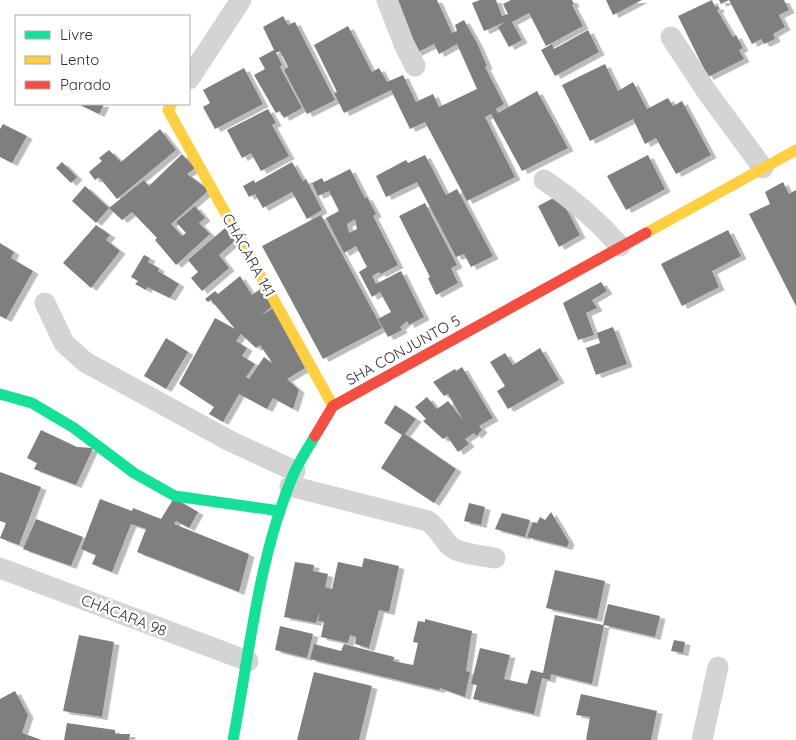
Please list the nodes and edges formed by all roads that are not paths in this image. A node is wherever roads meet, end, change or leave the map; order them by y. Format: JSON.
{"nodes":[{"id":1,"x":241,"y":0,"type":"edge"},
{"id":2,"x":387,"y":0,"type":"edge"},
{"id":3,"x":671,"y":37,"type":"dead end"},
{"id":4,"x":415,"y":66,"type":"dead end"},
{"id":5,"x":190,"y":77,"type":"edge"},
{"id":6,"x":171,"y":105,"type":"edge"},
{"id":7,"x":796,"y":150,"type":"edge"},
{"id":8,"x":763,"y":168,"type":"junction"},
{"id":9,"x":544,"y":180,"type":"dead end"},
{"id":10,"x":620,"y":246,"type":"junction"},
{"id":11,"x":45,"y":303,"type":"dead end"},
{"id":12,"x":0,"y":394,"type":"edge"},
{"id":13,"x":333,"y":406,"type":"junction"},
{"id":14,"x":293,"y":479,"type":"junction"},
{"id":15,"x":280,"y":511,"type":"junction"},
{"id":16,"x":495,"y":558,"type":"dead end"},
{"id":17,"x":0,"y":568,"type":"edge"},
{"id":18,"x":248,"y":661,"type":"junction"},
{"id":19,"x":718,"y":667,"type":"dead end"},
{"id":20,"x":233,"y":740,"type":"edge"},
{"id":21,"x":702,"y":740,"type":"edge"}],
"edges":[{"from":1,"to":5,"type":"street"},
{"from":2,"to":4,"type":"street"},
{"from":3,"to":8,"type":"street"},
{"from":6,"to":13,"type":"street","name":"CHÁCARA 141"},
{"from":7,"to":8,"type":"street","name":"SHA CONJUNTO 5"},
{"from":8,"to":10,"type":"street","name":"SHA CONJUNTO 5"},
{"from":9,"to":10,"type":"street"},
{"from":10,"to":13,"type":"street","name":"SHA CONJUNTO 5"},
{"from":11,"to":14,"type":"street"},
{"from":12,"to":15,"type":"street"},
{"from":13,"to":14,"type":"street"},
{"from":14,"to":15,"type":"street"},
{"from":14,"to":16,"type":"street"},
{"from":15,"to":18,"type":"street"},
{"from":17,"to":18,"type":"street","name":"CHÁCARA 98"},
{"from":18,"to":20,"type":"street"},
{"from":19,"to":21,"type":"street"}]}
